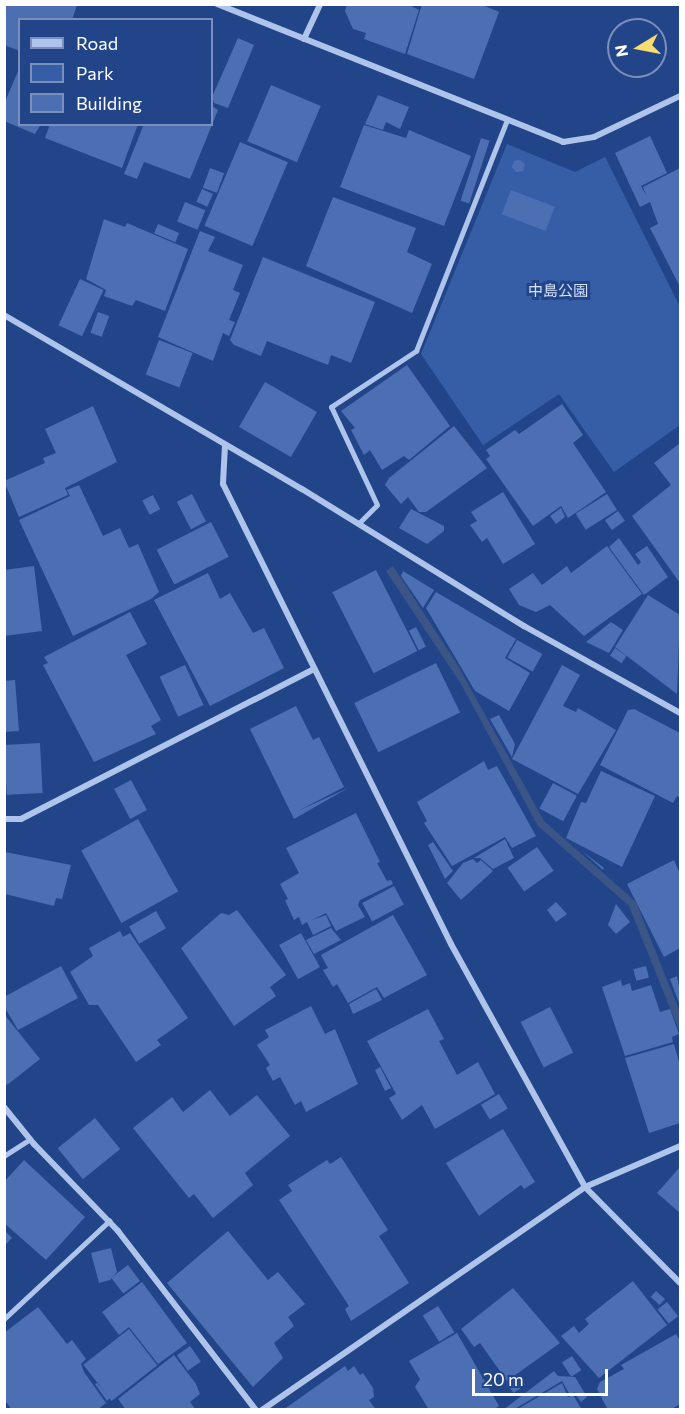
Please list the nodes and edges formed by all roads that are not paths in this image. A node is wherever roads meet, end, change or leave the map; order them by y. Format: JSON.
{"nodes":[{"id":1,"x":216,"y":4,"type":"edge"},
{"id":2,"x":320,"y":4,"type":"edge"},
{"id":3,"x":303,"y":39,"type":"junction"},
{"id":4,"x":681,"y":96,"type":"edge"},
{"id":5,"x":506,"y":122,"type":"junction"},
{"id":6,"x":4,"y":315,"type":"edge"},
{"id":7,"x":225,"y":445,"type":"junction"},
{"id":8,"x":359,"y":523,"type":"junction"},
{"id":9,"x":312,"y":670,"type":"junction"},
{"id":10,"x":681,"y":712,"type":"edge"},
{"id":11,"x":4,"y":819,"type":"edge"},
{"id":12,"x":4,"y":1107,"type":"edge"},
{"id":13,"x":30,"y":1139,"type":"junction"},
{"id":14,"x":681,"y":1146,"type":"edge"},
{"id":15,"x":4,"y":1156,"type":"edge"},
{"id":16,"x":585,"y":1187,"type":"junction"},
{"id":17,"x":109,"y":1221,"type":"junction"},
{"id":18,"x":681,"y":1283,"type":"edge"},
{"id":19,"x":4,"y":1319,"type":"edge"},
{"id":20,"x":256,"y":1410,"type":"edge"},
{"id":21,"x":262,"y":1410,"type":"edge"}],
"edges":[{"from":1,"to":3,"type":"street"},
{"from":2,"to":3,"type":"street"},
{"from":3,"to":5,"type":"street"},
{"from":4,"to":5,"type":"street"},
{"from":5,"to":8,"type":"lane"},
{"from":6,"to":7,"type":"street"},
{"from":7,"to":8,"type":"street"},
{"from":7,"to":9,"type":"street"},
{"from":8,"to":10,"type":"street"},
{"from":9,"to":11,"type":"street"},
{"from":9,"to":16,"type":"street"},
{"from":12,"to":13,"type":"street"},
{"from":13,"to":15,"type":"lane"},
{"from":13,"to":17,"type":"street"},
{"from":14,"to":16,"type":"street"},
{"from":16,"to":18,"type":"street"},
{"from":16,"to":21,"type":"street"},
{"from":17,"to":19,"type":"lane"},
{"from":17,"to":20,"type":"street"}]}
